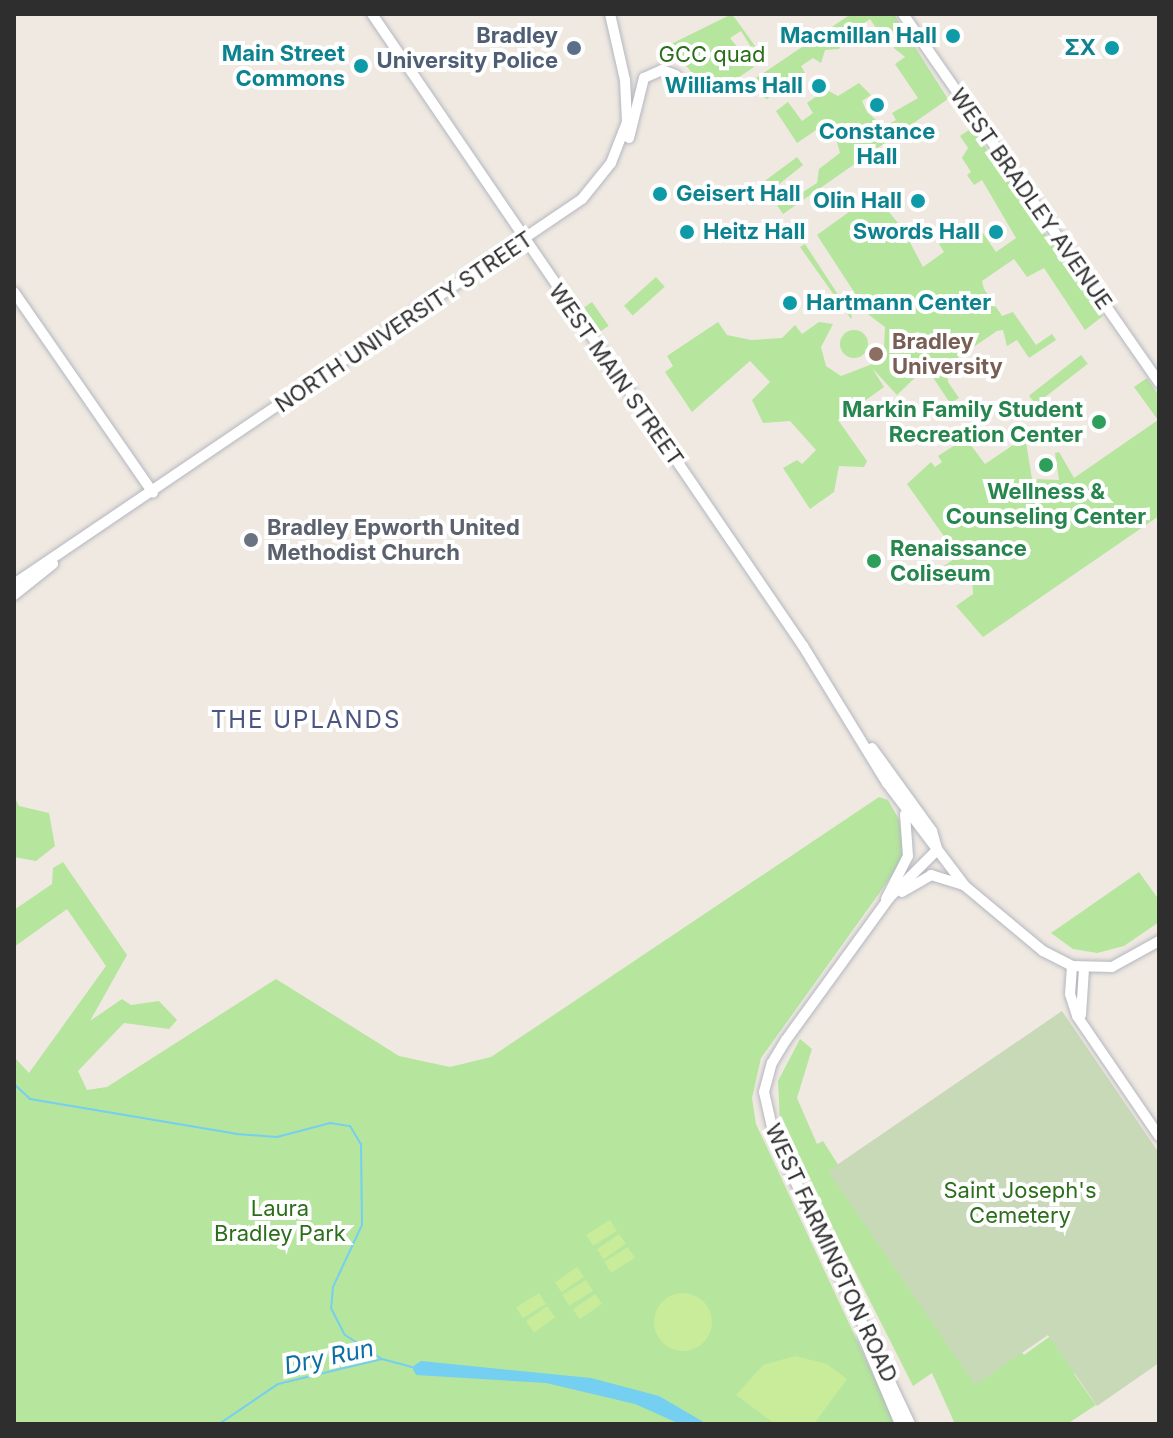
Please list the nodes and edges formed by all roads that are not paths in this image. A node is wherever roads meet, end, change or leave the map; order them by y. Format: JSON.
{"nodes":[{"id":1,"x":372,"y":14,"type":"edge"},
{"id":2,"x":610,"y":14,"type":"edge"},
{"id":3,"x":903,"y":14,"type":"edge"},
{"id":4,"x":676,"y":75,"type":"dead end"},
{"id":5,"x":617,"y":150,"type":"junction"},
{"id":6,"x":523,"y":240,"type":"junction"},
{"id":7,"x":14,"y":292,"type":"edge"},
{"id":8,"x":1159,"y":383,"type":"edge"},
{"id":9,"x":153,"y":493,"type":"junction"},
{"id":10,"x":60,"y":557,"type":"junction"},
{"id":11,"x":14,"y":584,"type":"edge"},
{"id":12,"x":14,"y":595,"type":"edge"},
{"id":13,"x":861,"y":736,"type":"junction"},
{"id":14,"x":902,"y":804,"type":"junction"},
{"id":15,"x":937,"y":850,"type":"junction"},
{"id":16,"x":965,"y":886,"type":"junction"},
{"id":17,"x":884,"y":905,"type":"junction"},
{"id":18,"x":1159,"y":941,"type":"edge"},
{"id":19,"x":1078,"y":967,"type":"junction"},
{"id":20,"x":1159,"y":1136,"type":"edge"},
{"id":21,"x":854,"y":1303,"type":"junction"},
{"id":22,"x":900,"y":1424,"type":"edge"},
{"id":23,"x":910,"y":1424,"type":"edge"}],
"edges":[{"from":1,"to":6,"type":"main road","name":"WEST MAIN STREET"},
{"from":2,"to":5,"type":"main road","name":"NORTH UNIVERSITY STREET"},
{"from":3,"to":8,"type":"main road","name":"WEST BRADLEY AVENUE"},
{"from":4,"to":5,"type":"main road"},
{"from":5,"to":6,"type":"main road","name":"NORTH UNIVERSITY STREET"},
{"from":6,"to":9,"type":"main road","name":"NORTH UNIVERSITY STREET"},
{"from":6,"to":13,"type":"main road","name":"WEST MAIN STREET"},
{"from":7,"to":9,"type":"main road"},
{"from":9,"to":10,"type":"main road","name":"NORTH UNIVERSITY STREET"},
{"from":10,"to":11,"type":"main road","name":"NORTH UNIVERSITY STREET"},
{"from":10,"to":12,"type":"main road","name":"NORTH UNIVERSITY STREET"},
{"from":13,"to":14,"type":"main road","name":"WEST MAIN STREET"},
{"from":13,"to":15,"type":"main road","name":"WEST MAIN STREET"},
{"from":14,"to":15,"type":"main road","name":"WEST MAIN STREET"},
{"from":14,"to":17,"type":"main road"},
{"from":15,"to":16,"type":"main road","name":"WEST MAIN STREET"},
{"from":15,"to":17,"type":"main road","name":"WEST FARMINGTON ROAD"},
{"from":16,"to":17,"type":"main road"},
{"from":16,"to":19,"type":"main road","name":"WEST MAIN STREET"},
{"from":17,"to":21,"type":"main road","name":"WEST FARMINGTON ROAD"},
{"from":18,"to":19,"type":"main road"},
{"from":19,"to":20,"type":"main road"},
{"from":21,"to":22,"type":"main road"},
{"from":21,"to":23,"type":"main road","name":"WEST FARMINGTON ROAD"}]}
